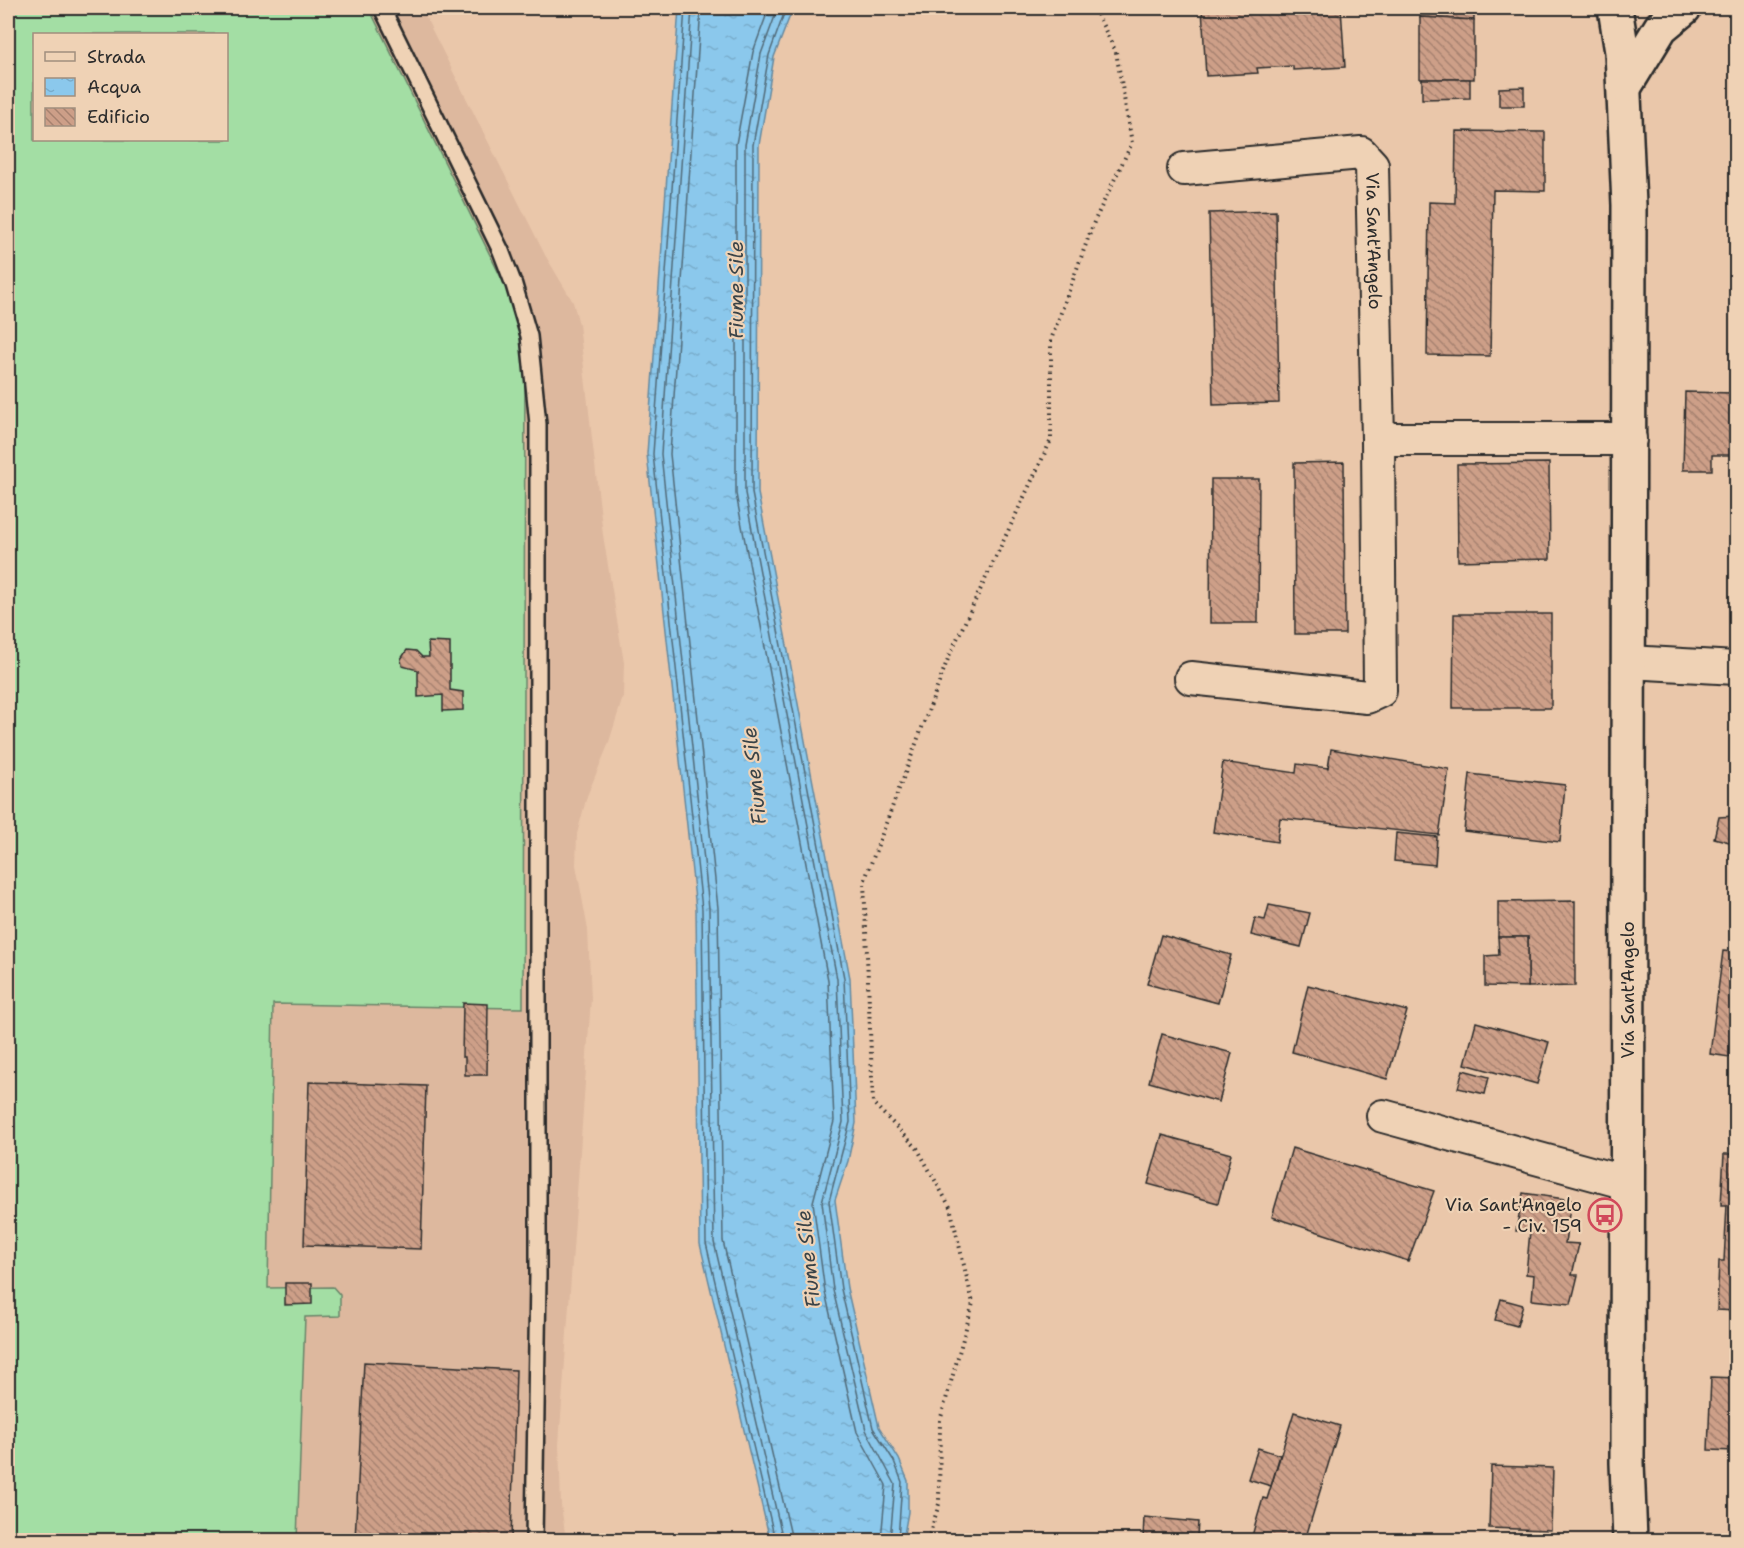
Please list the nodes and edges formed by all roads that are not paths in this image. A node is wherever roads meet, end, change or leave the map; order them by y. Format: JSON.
{"nodes":[{"id":1,"x":382,"y":8,"type":"edge"},
{"id":2,"x":1615,"y":8,"type":"edge"},
{"id":3,"x":1684,"y":8,"type":"edge"},
{"id":4,"x":1625,"y":86,"type":"junction"},
{"id":5,"x":1184,"y":169,"type":"dead end"},
{"id":6,"x":1378,"y":439,"type":"junction"},
{"id":7,"x":1630,"y":439,"type":"junction"},
{"id":8,"x":1629,"y":662,"type":"junction"},
{"id":9,"x":1737,"y":668,"type":"edge"},
{"id":10,"x":1191,"y":678,"type":"dead end"},
{"id":11,"x":1383,"y":1116,"type":"dead end"},
{"id":12,"x":1628,"y":1183,"type":"junction"},
{"id":13,"x":534,"y":1540,"type":"edge"},
{"id":14,"x":1630,"y":1540,"type":"edge"}],
"edges":[{"from":1,"to":13,"type":"lane"},
{"from":2,"to":4,"type":"street","name":"Via Sant'Angelo"},
{"from":3,"to":4,"type":"street"},
{"from":4,"to":7,"type":"street","name":"Via Sant'Angelo"},
{"from":5,"to":6,"type":"street","name":"Via Sant'Angelo"},
{"from":6,"to":7,"type":"street"},
{"from":6,"to":10,"type":"street","name":"Via Sant'Angelo"},
{"from":7,"to":8,"type":"street","name":"Via Sant'Angelo"},
{"from":8,"to":9,"type":"street"},
{"from":8,"to":12,"type":"street","name":"Via Sant'Angelo"},
{"from":11,"to":12,"type":"street"},
{"from":12,"to":14,"type":"street","name":"Via Sant'Angelo"}]}
